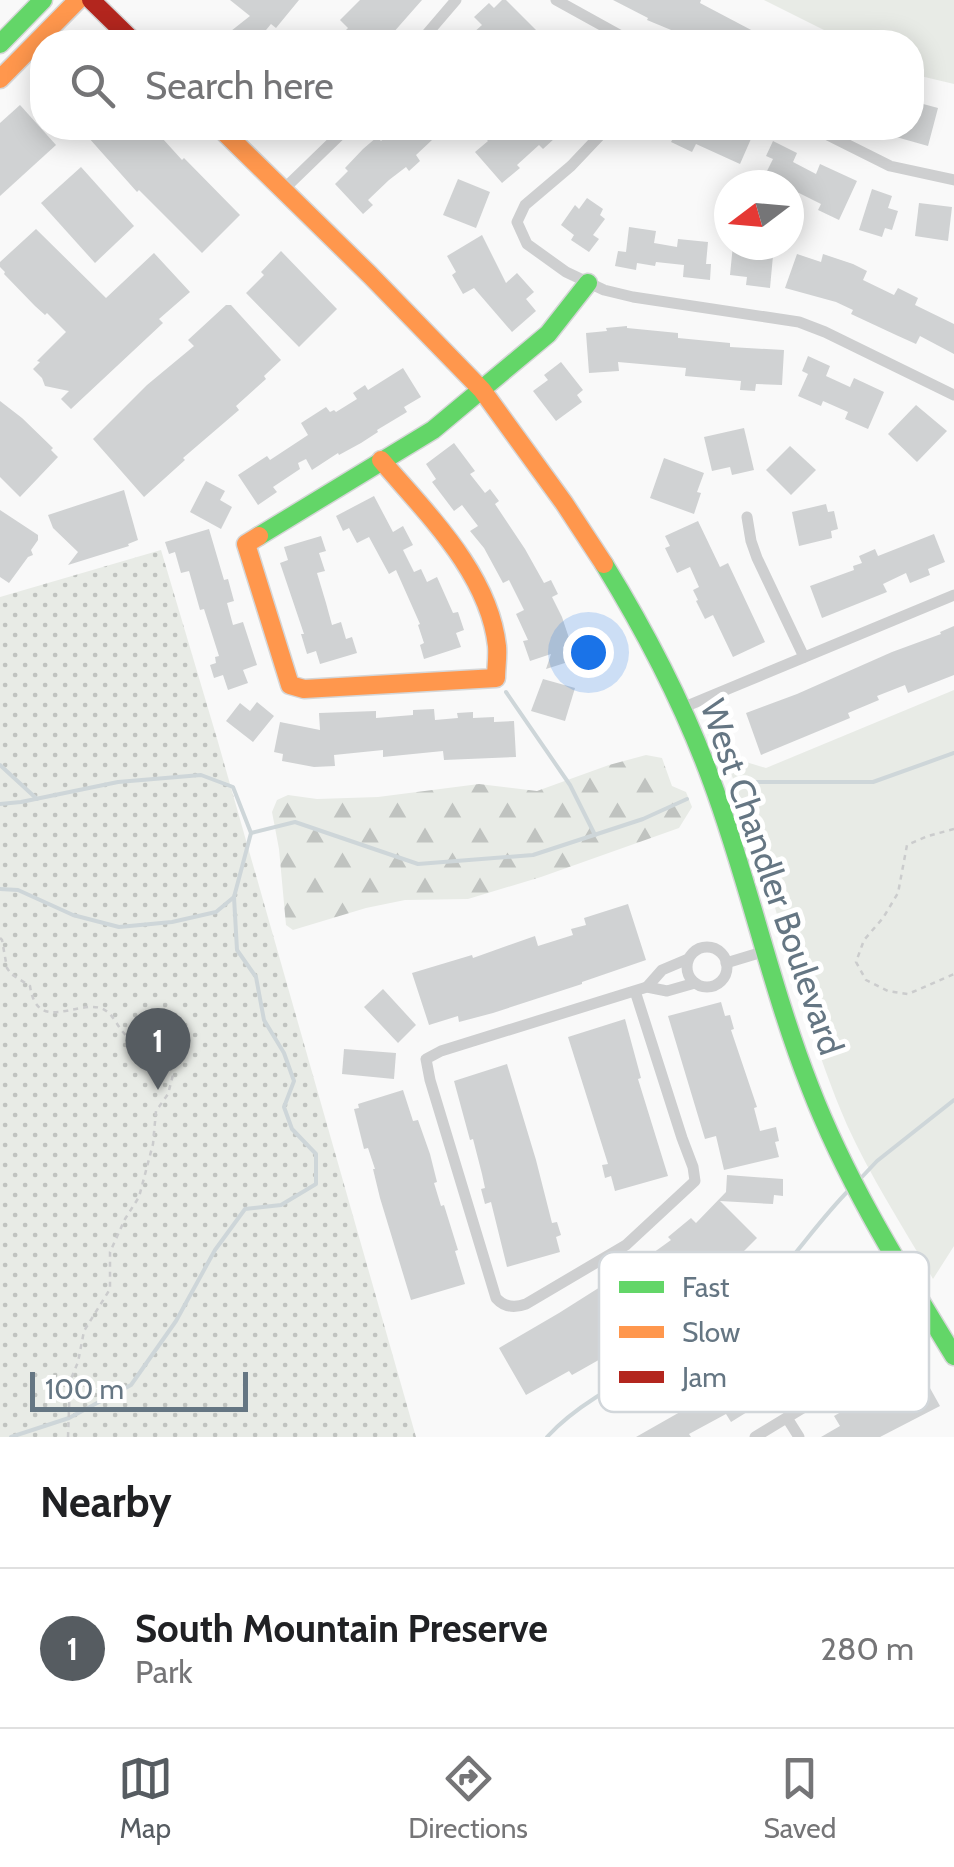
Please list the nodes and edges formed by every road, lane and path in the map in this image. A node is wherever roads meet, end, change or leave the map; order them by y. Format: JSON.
{"nodes":[{"id":1,"x":43,"y":0,"type":"edge"},
{"id":2,"x":78,"y":0,"type":"edge"},
{"id":3,"x":91,"y":0,"type":"edge"},
{"id":4,"x":456,"y":0,"type":"edge"},
{"id":5,"x":556,"y":0,"type":"edge"},
{"id":6,"x":48,"y":30,"type":"edge"},
{"id":7,"x":122,"y":30,"type":"edge"},
{"id":8,"x":430,"y":30,"type":"edge"},
{"id":9,"x":610,"y":30,"type":"edge"},
{"id":10,"x":0,"y":44,"type":"edge"},
{"id":11,"x":30,"y":49,"type":"edge"},
{"id":12,"x":0,"y":79,"type":"edge"},
{"id":13,"x":232,"y":140,"type":"edge"},
{"id":14,"x":335,"y":140,"type":"edge"},
{"id":15,"x":596,"y":140,"type":"edge"},
{"id":16,"x":838,"y":140,"type":"edge"},
{"id":17,"x":954,"y":180,"type":"edge"},
{"id":18,"x":283,"y":190,"type":"junction"},
{"id":19,"x":588,"y":284,"type":"junction"},
{"id":20,"x":481,"y":390,"type":"junction"},
{"id":21,"x":954,"y":394,"type":"edge"},
{"id":22,"x":381,"y":460,"type":"junction"},
{"id":23,"x":747,"y":517,"type":"dead end"},
{"id":24,"x":954,"y":594,"type":"edge"},
{"id":25,"x":804,"y":658,"type":"junction"},
{"id":26,"x":682,"y":708,"type":"junction"},
{"id":27,"x":954,"y":830,"type":"edge"},
{"id":28,"x":0,"y":938,"type":"edge"},
{"id":29,"x":766,"y":951,"type":"junction"},
{"id":30,"x":688,"y":960,"type":"junction"},
{"id":31,"x":726,"y":963,"type":"junction"},
{"id":32,"x":954,"y":974,"type":"edge"},
{"id":33,"x":695,"y":984,"type":"junction"},
{"id":34,"x":641,"y":989,"type":"junction"},
{"id":35,"x":614,"y":1252,"type":"edge"},
{"id":36,"x":892,"y":1252,"type":"edge"},
{"id":37,"x":599,"y":1261,"type":"edge"},
{"id":38,"x":929,"y":1314,"type":"edge"},
{"id":39,"x":936,"y":1326,"type":"junction"},
{"id":40,"x":929,"y":1330,"type":"edge"},
{"id":41,"x":954,"y":1356,"type":"edge"},
{"id":42,"x":796,"y":1412,"type":"edge"},
{"id":43,"x":786,"y":1418,"type":"junction"},
{"id":44,"x":68,"y":1437,"type":"edge"},
{"id":45,"x":754,"y":1437,"type":"edge"},
{"id":46,"x":798,"y":1437,"type":"edge"}],
"edges":[{"from":1,"to":10,"type":"main road"},
{"from":2,"to":6,"type":"main road"},
{"from":3,"to":7,"type":"main road"},
{"from":4,"to":8,"type":"street"},
{"from":5,"to":9,"type":"street"},
{"from":11,"to":12,"type":"main road"},
{"from":13,"to":18,"type":"main road","name":"West Chandler Boulevard"},
{"from":14,"to":18,"type":"street"},
{"from":15,"to":19,"type":"street"},
{"from":16,"to":17,"type":"street"},
{"from":18,"to":20,"type":"main road","name":"West Chandler Boulevard"},
{"from":19,"to":20,"type":"main road"},
{"from":19,"to":21,"type":"street"},
{"from":20,"to":22,"type":"main road"},
{"from":20,"to":26,"type":"main road","name":"West Chandler Boulevard"},
{"from":22,"to":22,"type":"main road"},
{"from":23,"to":25,"type":"street"},
{"from":24,"to":25,"type":"street"},
{"from":25,"to":26,"type":"street"},
{"from":26,"to":29,"type":"main road","name":"West Chandler Boulevard"},
{"from":27,"to":32,"type":"path"},
{"from":28,"to":44,"type":"path"},
{"from":29,"to":31,"type":"street"},
{"from":29,"to":36,"type":"main road","name":"West Chandler Boulevard"},
{"from":30,"to":31,"type":"street"},
{"from":30,"to":33,"type":"street"},
{"from":30,"to":34,"type":"street"},
{"from":31,"to":33,"type":"street"},
{"from":33,"to":34,"type":"street"},
{"from":34,"to":35,"type":"street"},
{"from":34,"to":37,"type":"street"},
{"from":38,"to":39,"type":"main road","name":"West Chandler Boulevard"},
{"from":39,"to":40,"type":"street"},
{"from":39,"to":41,"type":"main road","name":"West Chandler Boulevard"},
{"from":42,"to":43,"type":"street"},
{"from":43,"to":45,"type":"street"},
{"from":43,"to":46,"type":"street"}]}
